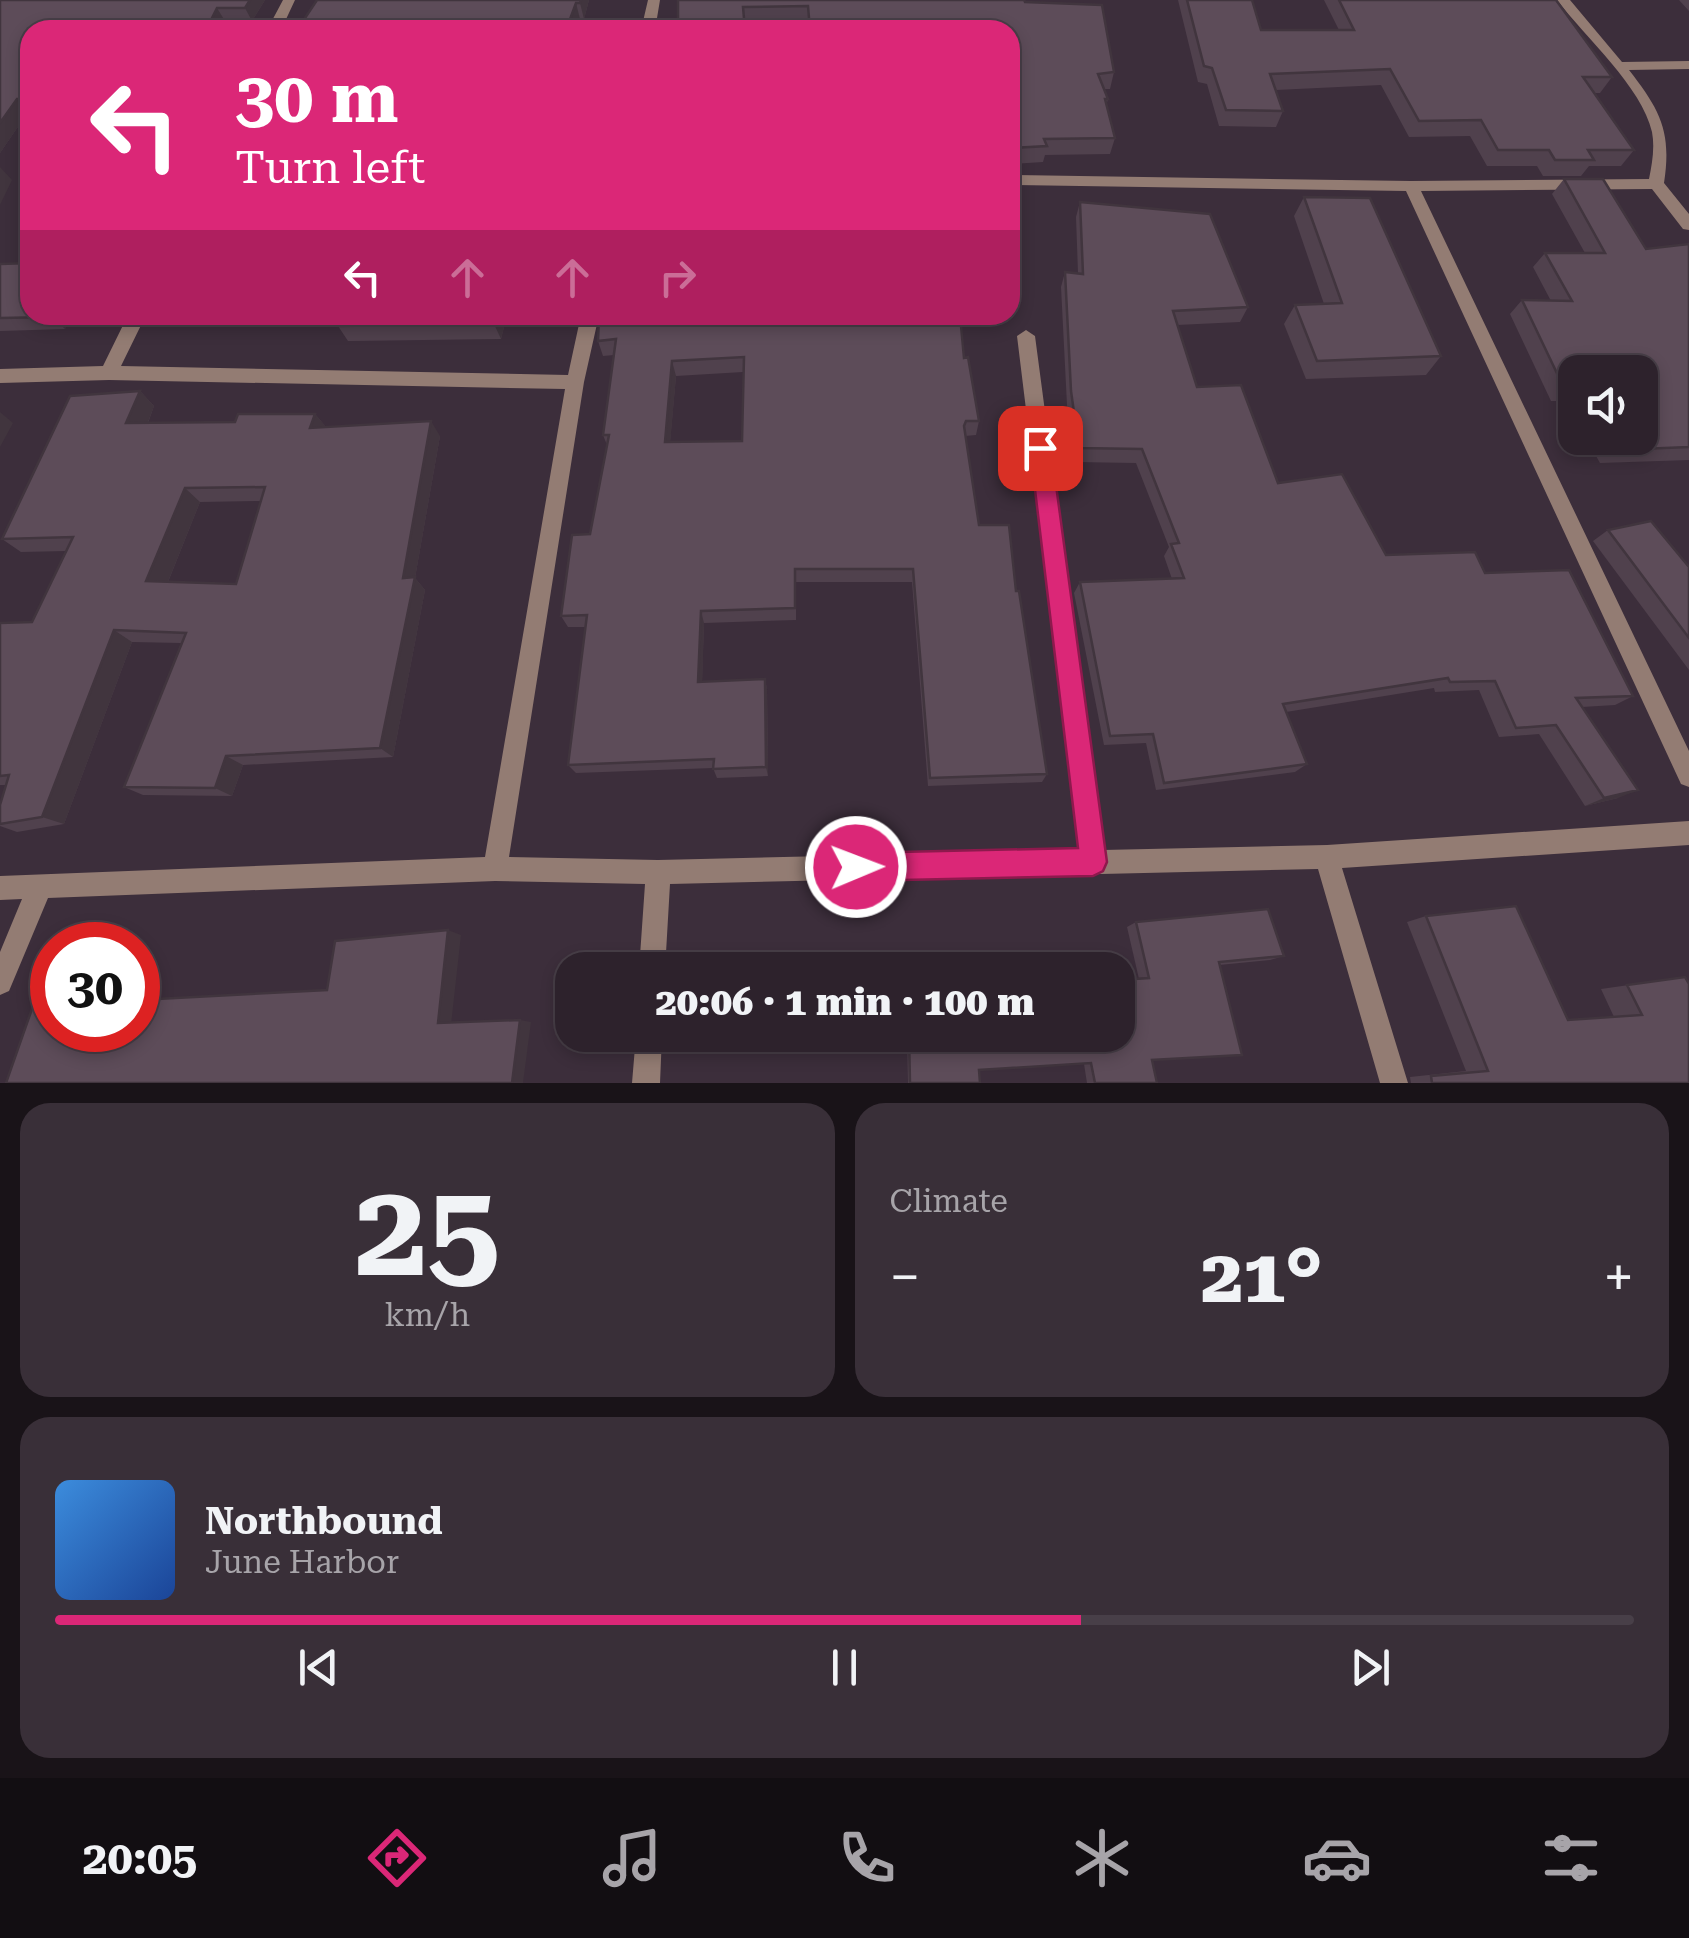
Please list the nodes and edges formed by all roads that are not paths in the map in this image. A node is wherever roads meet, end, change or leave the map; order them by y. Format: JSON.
{"nodes":[{"id":1,"x":1563,"y":0,"type":"edge"},
{"id":2,"x":1689,"y":65,"type":"edge"},
{"id":3,"x":1618,"y":66,"type":"junction"},
{"id":4,"x":1020,"y":180,"type":"edge"},
{"id":5,"x":1656,"y":184,"type":"junction"},
{"id":6,"x":1411,"y":186,"type":"junction"},
{"id":7,"x":1689,"y":226,"type":"edge"},
{"id":8,"x":132,"y":325,"type":"edge"},
{"id":9,"x":588,"y":325,"type":"edge"},
{"id":10,"x":1026,"y":336,"type":"dead end"},
{"id":11,"x":109,"y":373,"type":"junction"},
{"id":12,"x":0,"y":376,"type":"edge"},
{"id":13,"x":575,"y":382,"type":"junction"},
{"id":14,"x":1689,"y":776,"type":"edge"},
{"id":15,"x":1689,"y":834,"type":"edge"},
{"id":16,"x":1327,"y":858,"type":"junction"},
{"id":17,"x":1093,"y":862,"type":"junction"},
{"id":18,"x":495,"y":869,"type":"junction"},
{"id":19,"x":658,"y":872,"type":"junction"},
{"id":20,"x":40,"y":887,"type":"junction"},
{"id":21,"x":0,"y":888,"type":"edge"},
{"id":22,"x":653,"y":952,"type":"edge"},
{"id":23,"x":0,"y":982,"type":"edge"},
{"id":24,"x":648,"y":1052,"type":"edge"},
{"id":25,"x":646,"y":1083,"type":"edge"},
{"id":26,"x":1394,"y":1083,"type":"edge"}],
"edges":[{"from":1,"to":3,"type":"street"},
{"from":2,"to":3,"type":"street"},
{"from":3,"to":5,"type":"street"},
{"from":4,"to":6,"type":"street"},
{"from":5,"to":6,"type":"street"},
{"from":5,"to":7,"type":"street"},
{"from":6,"to":14,"type":"street"},
{"from":8,"to":11,"type":"street"},
{"from":9,"to":13,"type":"street"},
{"from":10,"to":17,"type":"street"},
{"from":11,"to":12,"type":"street"},
{"from":11,"to":13,"type":"street"},
{"from":13,"to":18,"type":"street"},
{"from":15,"to":16,"type":"street"},
{"from":16,"to":17,"type":"street"},
{"from":16,"to":26,"type":"street"},
{"from":17,"to":19,"type":"street"},
{"from":18,"to":19,"type":"street"},
{"from":18,"to":20,"type":"street"},
{"from":19,"to":22,"type":"street"},
{"from":20,"to":21,"type":"street"},
{"from":20,"to":23,"type":"street"},
{"from":24,"to":25,"type":"street"}]}
